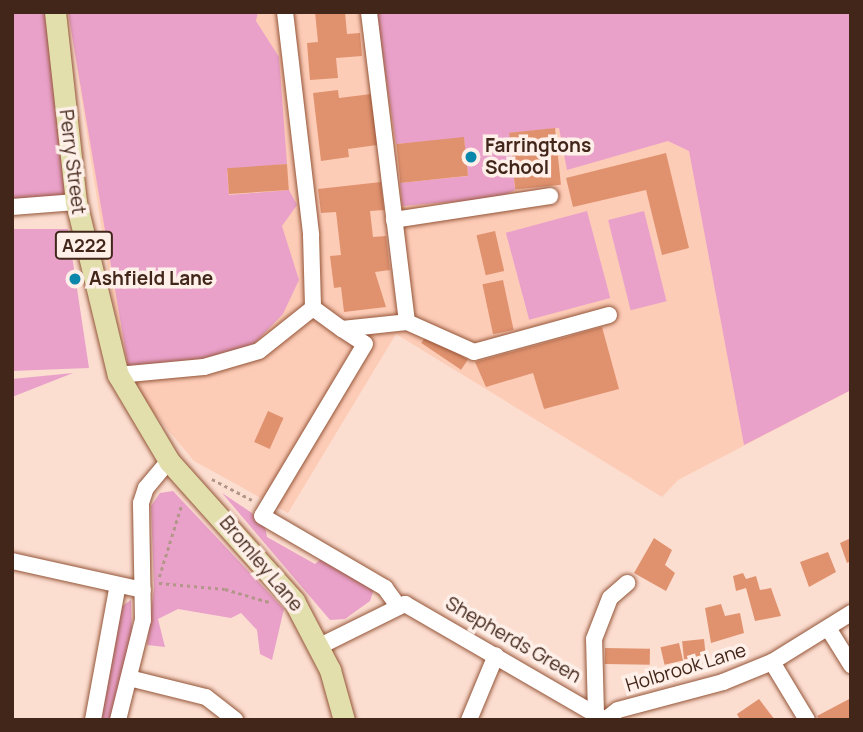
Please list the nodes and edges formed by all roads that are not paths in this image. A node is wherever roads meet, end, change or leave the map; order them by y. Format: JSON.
{"nodes":[{"id":1,"x":55,"y":12,"type":"edge"},
{"id":2,"x":285,"y":12,"type":"edge"},
{"id":3,"x":369,"y":12,"type":"edge"},
{"id":4,"x":550,"y":196,"type":"dead end"},
{"id":5,"x":76,"y":202,"type":"junction"},
{"id":6,"x":12,"y":207,"type":"edge"},
{"id":7,"x":394,"y":220,"type":"junction"},
{"id":8,"x":313,"y":308,"type":"junction"},
{"id":9,"x":609,"y":315,"type":"dead end"},
{"id":10,"x":407,"y":322,"type":"junction"},
{"id":11,"x":342,"y":329,"type":"junction"},
{"id":12,"x":118,"y":375,"type":"junction"},
{"id":13,"x":169,"y":461,"type":"junction"},
{"id":14,"x":12,"y":561,"type":"edge"},
{"id":15,"x":627,"y":583,"type":"dead end"},
{"id":16,"x":150,"y":588,"type":"junction"},
{"id":17,"x":117,"y":589,"type":"junction"},
{"id":18,"x":398,"y":606,"type":"junction"},
{"id":19,"x":851,"y":613,"type":"edge"},
{"id":20,"x":828,"y":628,"type":"junction"},
{"id":21,"x":320,"y":646,"type":"junction"},
{"id":22,"x":496,"y":655,"type":"junction"},
{"id":23,"x":772,"y":662,"type":"junction"},
{"id":24,"x":851,"y":665,"type":"edge"},
{"id":25,"x":129,"y":678,"type":"junction"},
{"id":26,"x":602,"y":718,"type":"edge"},
{"id":27,"x":93,"y":720,"type":"edge"},
{"id":28,"x":118,"y":720,"type":"edge"},
{"id":29,"x":236,"y":720,"type":"edge"},
{"id":30,"x":344,"y":720,"type":"edge"},
{"id":31,"x":469,"y":720,"type":"edge"},
{"id":32,"x":807,"y":720,"type":"edge"}],
"edges":[{"from":1,"to":5,"type":"main road","name":"Perry Street","number":"A222"},
{"from":2,"to":8,"type":"street"},
{"from":3,"to":7,"type":"street"},
{"from":4,"to":7,"type":"street"},
{"from":5,"to":6,"type":"street"},
{"from":5,"to":12,"type":"main road","name":"Perry Street","number":"A222"},
{"from":7,"to":10,"type":"street"},
{"from":8,"to":11,"type":"street"},
{"from":8,"to":12,"type":"street"},
{"from":9,"to":10,"type":"street"},
{"from":10,"to":11,"type":"street"},
{"from":11,"to":18,"type":"street","name":"Shepherds Green"},
{"from":12,"to":13,"type":"main road","name":"Perry Street","number":"A222"},
{"from":13,"to":16,"type":"street"},
{"from":13,"to":21,"type":"main road","name":"Bromley Lane","number":"A222"},
{"from":14,"to":17,"type":"street"},
{"from":15,"to":26,"type":"street"},
{"from":16,"to":17,"type":"street"},
{"from":16,"to":25,"type":"street"},
{"from":17,"to":27,"type":"street"},
{"from":18,"to":21,"type":"street"},
{"from":18,"to":22,"type":"street","name":"Shepherds Green"},
{"from":19,"to":20,"type":"street","name":"Holbrook Lane"},
{"from":20,"to":23,"type":"street","name":"Holbrook Lane"},
{"from":20,"to":24,"type":"street"},
{"from":21,"to":30,"type":"main road","name":"Bromley Lane","number":"A222"},
{"from":22,"to":26,"type":"street","name":"Shepherds Green"},
{"from":22,"to":31,"type":"street"},
{"from":23,"to":26,"type":"street","name":"Holbrook Lane"},
{"from":23,"to":32,"type":"street"},
{"from":25,"to":28,"type":"street"},
{"from":25,"to":29,"type":"street"}]}
